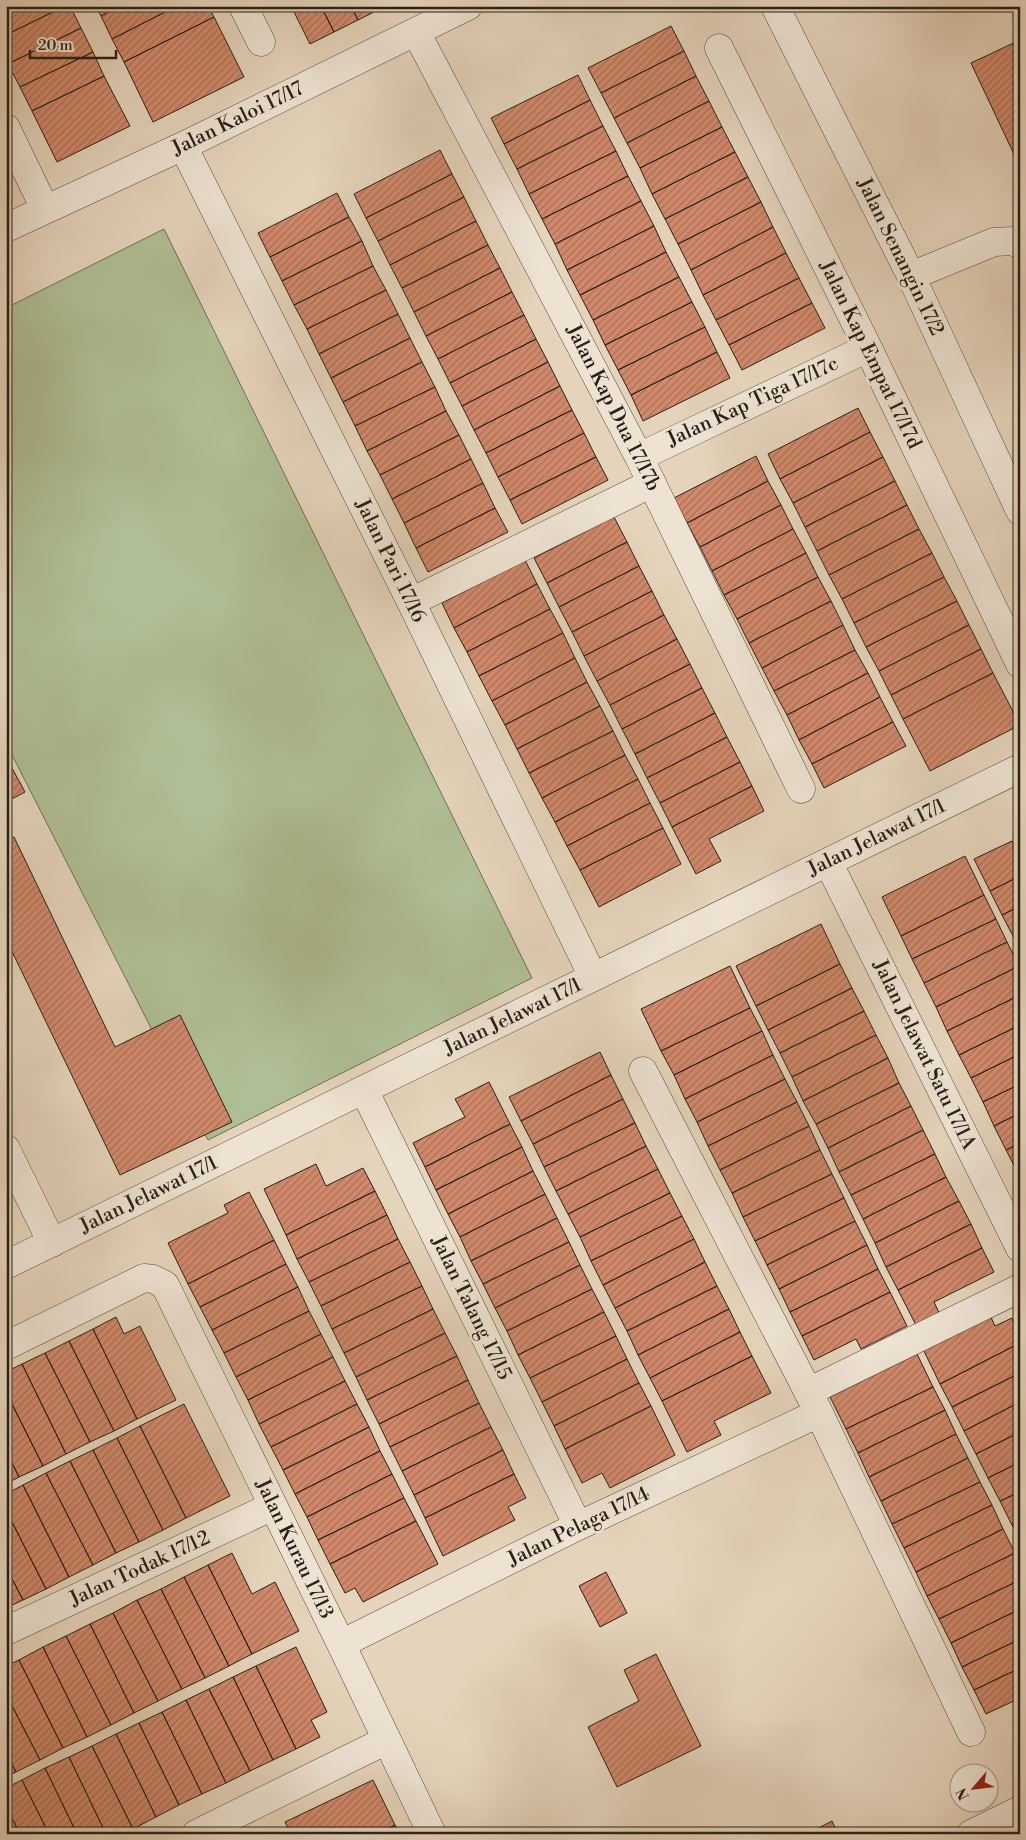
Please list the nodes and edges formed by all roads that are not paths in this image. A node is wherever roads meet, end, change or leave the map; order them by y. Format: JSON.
{"nodes":[{"id":1,"x":243,"y":6,"type":"edge"},
{"id":2,"x":468,"y":6,"type":"edge"},
{"id":3,"x":775,"y":6,"type":"edge"},
{"id":4,"x":416,"y":32,"type":"junction"},
{"id":5,"x":261,"y":42,"type":"dead end"},
{"id":6,"x":719,"y":48,"type":"dead end"},
{"id":7,"x":6,"y":128,"type":"edge"},
{"id":8,"x":183,"y":146,"type":"junction"},
{"id":9,"x":45,"y":209,"type":"junction"},
{"id":10,"x":6,"y":228,"type":"edge"},
{"id":11,"x":1020,"y":245,"type":"edge"},
{"id":12,"x":911,"y":276,"type":"junction"},
{"id":13,"x":868,"y":348,"type":"junction"},
{"id":14,"x":639,"y":457,"type":"junction"},
{"id":15,"x":652,"y":483,"type":"junction"},
{"id":16,"x":1020,"y":511,"type":"edge"},
{"id":17,"x":411,"y":602,"type":"junction"},
{"id":18,"x":1020,"y":664,"type":"edge"},
{"id":19,"x":1020,"y":768,"type":"edge"},
{"id":20,"x":800,"y":789,"type":"dead end"},
{"id":21,"x":828,"y":862,"type":"junction"},
{"id":22,"x":593,"y":978,"type":"junction"},
{"id":23,"x":642,"y":1071,"type":"dead end"},
{"id":24,"x":364,"y":1090,"type":"junction"},
{"id":25,"x":6,"y":1149,"type":"edge"},
{"id":26,"x":52,"y":1243,"type":"junction"},
{"id":27,"x":1020,"y":1248,"type":"edge"},
{"id":28,"x":6,"y":1266,"type":"edge"},
{"id":29,"x":1020,"y":1288,"type":"edge"},
{"id":30,"x":6,"y":1346,"type":"edge"},
{"id":31,"x":813,"y":1403,"type":"junction"},
{"id":32,"x":274,"y":1506,"type":"junction"},
{"id":33,"x":578,"y":1526,"type":"junction"},
{"id":34,"x":6,"y":1631,"type":"edge"},
{"id":35,"x":341,"y":1644,"type":"junction"},
{"id":36,"x":971,"y":1732,"type":"dead end"},
{"id":37,"x":387,"y":1740,"type":"junction"},
{"id":38,"x":1020,"y":1810,"type":"edge"},
{"id":39,"x":196,"y":1834,"type":"edge"},
{"id":40,"x":432,"y":1834,"type":"edge"},
{"id":41,"x":971,"y":1834,"type":"edge"}],
"edges":[{"from":1,"to":5,"type":"street"},
{"from":2,"to":4,"type":"street","name":"Jalan Kaloi 17/17"},
{"from":3,"to":12,"type":"street","name":"Jalan Senangin 17/2"},
{"from":4,"to":8,"type":"street","name":"Jalan Kaloi 17/17"},
{"from":4,"to":14,"type":"street","name":"Jalan Kap Dua 17/17b"},
{"from":6,"to":13,"type":"street","name":"Jalan Kap Empat 17/17d"},
{"from":7,"to":9,"type":"street"},
{"from":8,"to":9,"type":"street","name":"Jalan Kaloi 17/17"},
{"from":8,"to":17,"type":"street","name":"Jalan Pari 17/16"},
{"from":9,"to":10,"type":"street","name":"Jalan Kaloi 17/17"},
{"from":11,"to":12,"type":"street"},
{"from":12,"to":16,"type":"street","name":"Jalan Senangin 17/2"},
{"from":13,"to":14,"type":"street","name":"Jalan Kap Tiga 17/17c"},
{"from":13,"to":18,"type":"street","name":"Jalan Kap Empat 17/17d"},
{"from":14,"to":15,"type":"street","name":"Jalan Kap Dua 17/17b"},
{"from":15,"to":17,"type":"street"},
{"from":15,"to":20,"type":"street","name":"Jalan Kap Dua 17/17b"},
{"from":17,"to":22,"type":"street","name":"Jalan Pari 17/16"},
{"from":19,"to":21,"type":"street","name":"Jalan Jelawat 17/1"},
{"from":21,"to":22,"type":"street","name":"Jalan Jelawat 17/1"},
{"from":21,"to":27,"type":"street","name":"Jalan Jelawat Satu 17/1A"},
{"from":22,"to":24,"type":"street","name":"Jalan Jelawat 17/1"},
{"from":23,"to":31,"type":"street"},
{"from":24,"to":26,"type":"street","name":"Jalan Jelawat 17/1"},
{"from":24,"to":33,"type":"street","name":"Jalan Talang 17/15"},
{"from":25,"to":26,"type":"street"},
{"from":26,"to":28,"type":"street","name":"Jalan Jelawat 17/1"},
{"from":29,"to":31,"type":"street","name":"Jalan Pelaga 17/14"},
{"from":30,"to":32,"type":"street","name":"Jalan Kurau 17/13"},
{"from":31,"to":33,"type":"street","name":"Jalan Pelaga 17/14"},
{"from":31,"to":36,"type":"street"},
{"from":32,"to":34,"type":"street","name":"Jalan Todak 17/12"},
{"from":32,"to":35,"type":"street","name":"Jalan Kurau 17/13"},
{"from":33,"to":35,"type":"street","name":"Jalan Pelaga 17/14"},
{"from":35,"to":37,"type":"street","name":"Jalan Kurau 17/13"},
{"from":37,"to":39,"type":"street"},
{"from":37,"to":40,"type":"street","name":"Jalan Kurau 17/13"},
{"from":38,"to":41,"type":"street"}]}
